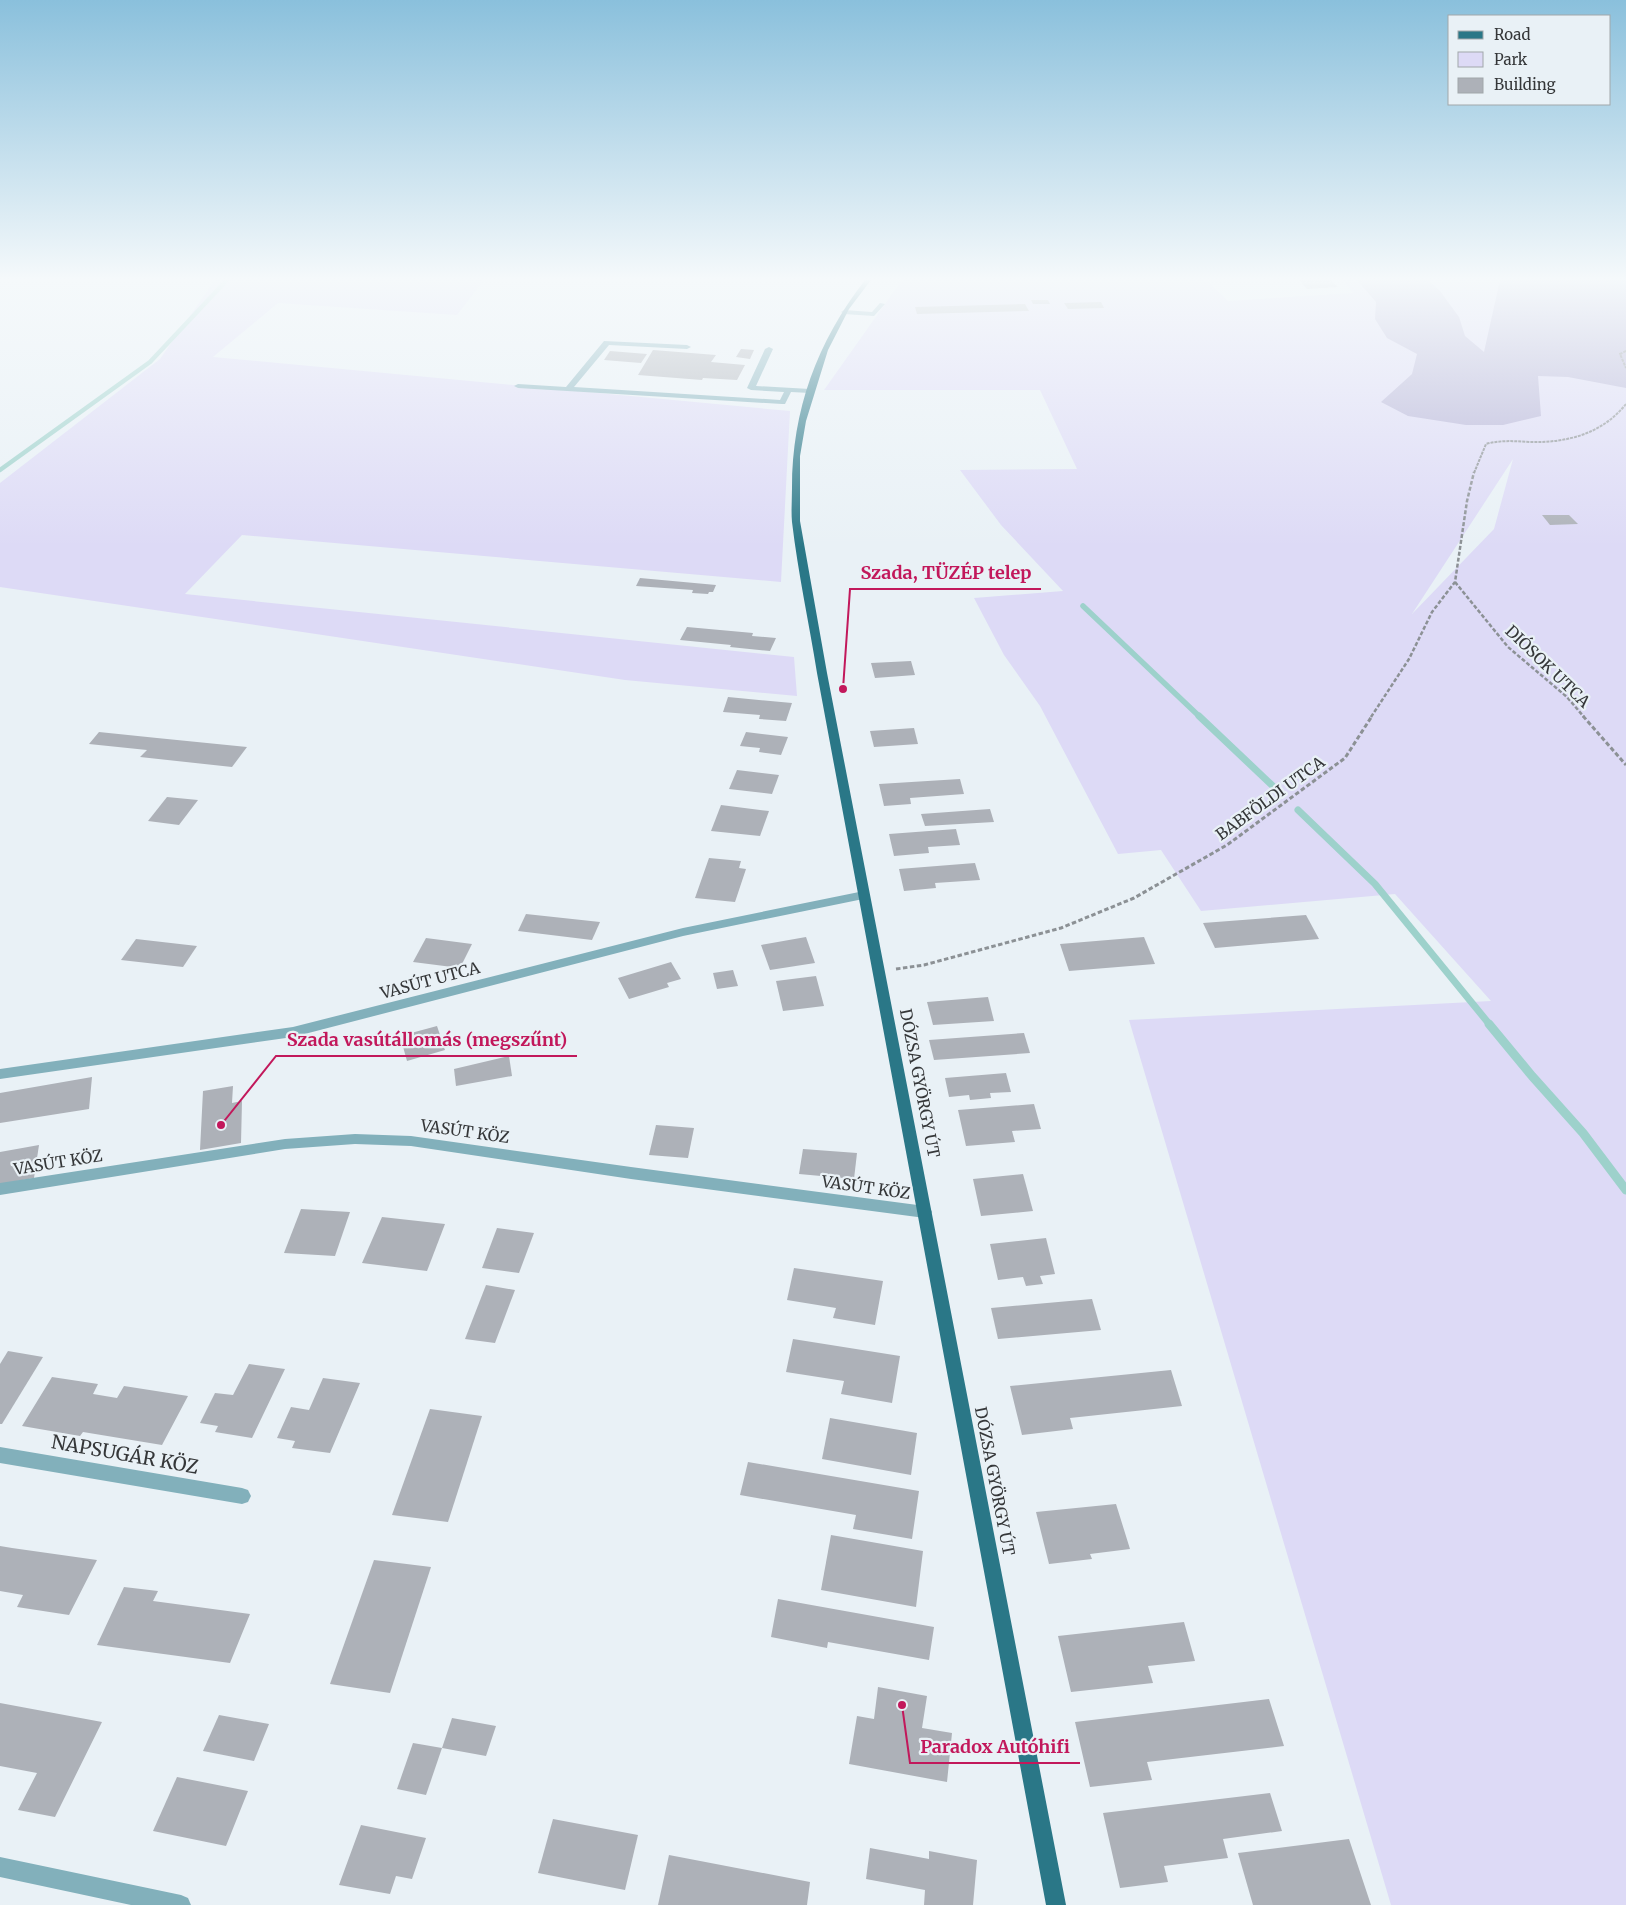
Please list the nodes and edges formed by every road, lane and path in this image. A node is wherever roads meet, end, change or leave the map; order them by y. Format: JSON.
{"nodes":[{"id":1,"x":585,"y":369,"type":"edge"},
{"id":2,"x":759,"y":369,"type":"edge"},
{"id":3,"x":818,"y":369,"type":"edge"},
{"id":4,"x":518,"y":386,"type":"dead end"},
{"id":5,"x":568,"y":389,"type":"junction"},
{"id":6,"x":789,"y":390,"type":"junction"},
{"id":7,"x":810,"y":391,"type":"junction"},
{"id":8,"x":1626,"y":404,"type":"edge"},
{"id":9,"x":1456,"y":582,"type":"junction"},
{"id":10,"x":1626,"y":765,"type":"edge"},
{"id":11,"x":864,"y":895,"type":"junction"},
{"id":12,"x":880,"y":971,"type":"junction"},
{"id":13,"x":0,"y":1074,"type":"edge"},
{"id":14,"x":0,"y":1189,"type":"edge"},
{"id":15,"x":925,"y":1212,"type":"junction"},
{"id":16,"x":0,"y":1455,"type":"edge"},
{"id":17,"x":242,"y":1496,"type":"dead end"},
{"id":18,"x":0,"y":1867,"type":"edge"},
{"id":19,"x":180,"y":1905,"type":"edge"},
{"id":20,"x":1056,"y":1905,"type":"edge"}],
"edges":[{"from":1,"to":5,"type":"street"},
{"from":2,"to":6,"type":"street"},
{"from":3,"to":7,"type":"main road","name":"DÓZSA GYÖRGY ÚT"},
{"from":4,"to":5,"type":"street"},
{"from":5,"to":6,"type":"street"},
{"from":6,"to":7,"type":"street"},
{"from":7,"to":11,"type":"main road","name":"DÓZSA GYÖRGY ÚT"},
{"from":8,"to":9,"type":"path"},
{"from":9,"to":10,"type":"path","name":"DIÓSOK UTCA"},
{"from":9,"to":12,"type":"path","name":"BABFÖLDI UTCA"},
{"from":11,"to":12,"type":"main road","name":"DÓZSA GYÖRGY ÚT"},
{"from":11,"to":13,"type":"street","name":"VASÚT UTCA"},
{"from":12,"to":15,"type":"main road","name":"DÓZSA GYÖRGY ÚT"},
{"from":14,"to":15,"type":"street","name":"VASÚT KÖZ"},
{"from":15,"to":20,"type":"main road","name":"DÓZSA GYÖRGY ÚT"},
{"from":16,"to":17,"type":"street","name":"NAPSUGÁR KÖZ"},
{"from":18,"to":19,"type":"street"}]}
